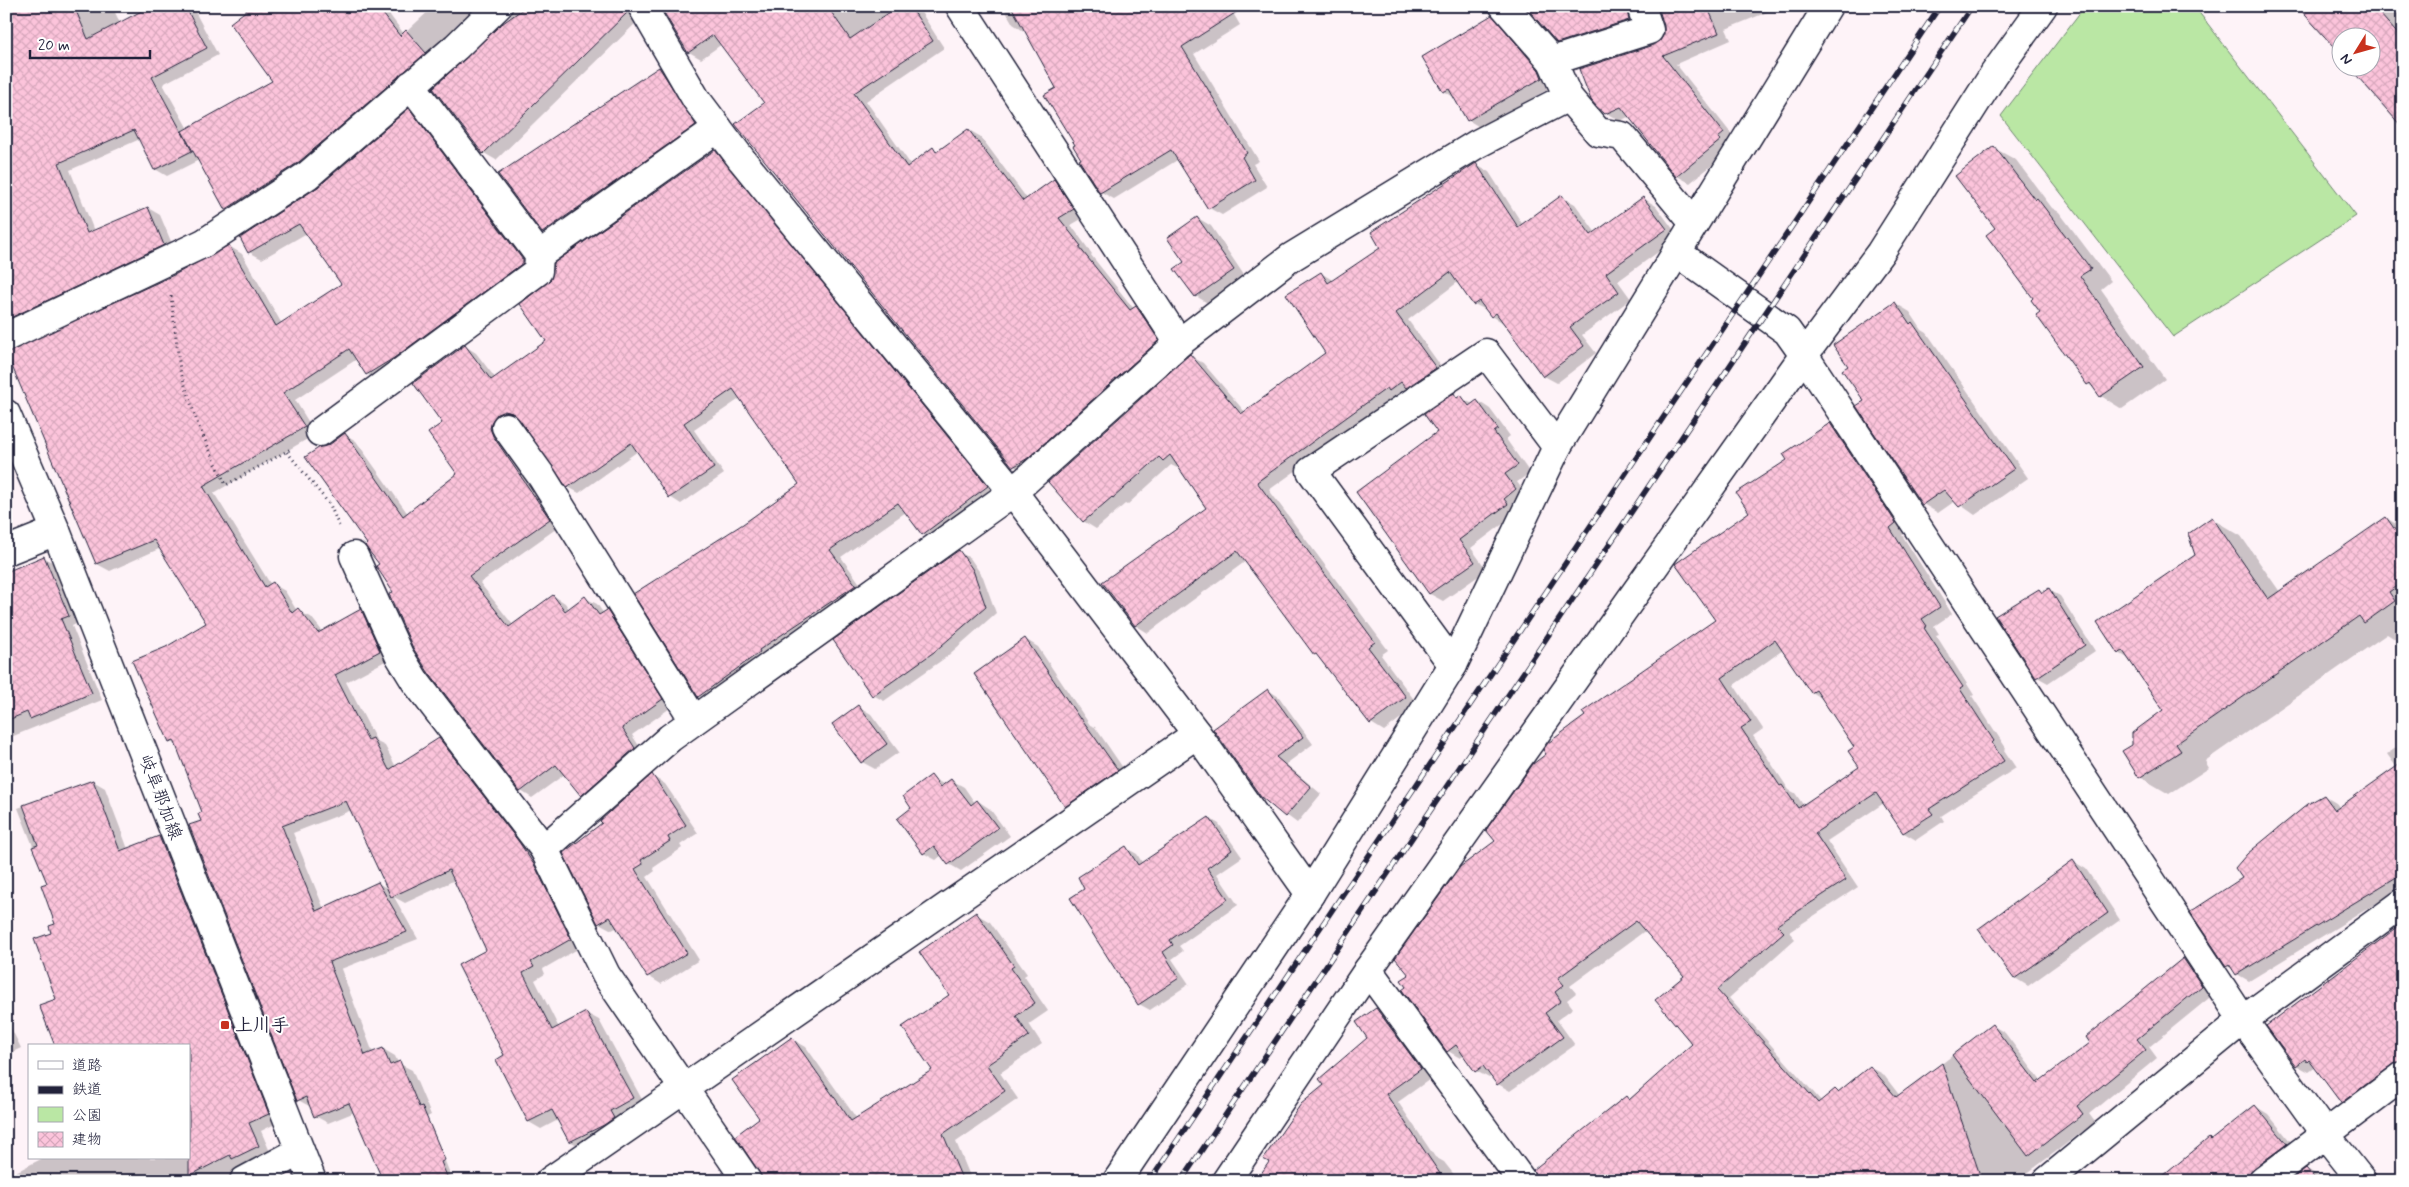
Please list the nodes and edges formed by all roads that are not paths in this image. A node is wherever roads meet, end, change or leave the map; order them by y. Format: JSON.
{"nodes":[{"id":1,"x":498,"y":6,"type":"edge"},
{"id":2,"x":642,"y":6,"type":"edge"},
{"id":3,"x":960,"y":6,"type":"edge"},
{"id":4,"x":1504,"y":6,"type":"edge"},
{"id":5,"x":1641,"y":6,"type":"edge"},
{"id":6,"x":2043,"y":6,"type":"edge"},
{"id":7,"x":1820,"y":11,"type":"edge"},
{"id":8,"x":1552,"y":61,"type":"junction"},
{"id":9,"x":411,"y":85,"type":"junction"},
{"id":10,"x":1568,"y":97,"type":"junction"},
{"id":11,"x":718,"y":128,"type":"junction"},
{"id":12,"x":1694,"y":223,"type":"junction"},
{"id":13,"x":1676,"y":252,"type":"junction"},
{"id":14,"x":539,"y":255,"type":"junction"},
{"id":15,"x":6,"y":337,"type":"edge"},
{"id":16,"x":1179,"y":343,"type":"junction"},
{"id":17,"x":1804,"y":355,"type":"junction"},
{"id":18,"x":6,"y":414,"type":"edge"},
{"id":19,"x":506,"y":427,"type":"dead end"},
{"id":20,"x":320,"y":432,"type":"road end"},
{"id":21,"x":1557,"y":447,"type":"junction"},
{"id":22,"x":1013,"y":492,"type":"junction"},
{"id":23,"x":56,"y":531,"type":"junction"},
{"id":24,"x":6,"y":551,"type":"edge"},
{"id":25,"x":354,"y":556,"type":"road end"},
{"id":26,"x":1453,"y":665,"type":"junction"},
{"id":27,"x":694,"y":720,"type":"junction"},
{"id":28,"x":1197,"y":734,"type":"junction"},
{"id":29,"x":544,"y":849,"type":"junction"},
{"id":30,"x":1310,"y":894,"type":"junction"},
{"id":31,"x":2403,"y":903,"type":"edge"},
{"id":32,"x":1368,"y":970,"type":"junction"},
{"id":33,"x":2243,"y":1020,"type":"junction"},
{"id":34,"x":2403,"y":1076,"type":"edge"},
{"id":35,"x":684,"y":1088,"type":"junction"},
{"id":36,"x":2325,"y":1134,"type":"junction"},
{"id":37,"x":300,"y":1151,"type":"junction"},
{"id":38,"x":244,"y":1181,"type":"edge"},
{"id":39,"x":312,"y":1181,"type":"edge"},
{"id":40,"x":550,"y":1181,"type":"edge"},
{"id":41,"x":747,"y":1181,"type":"edge"},
{"id":42,"x":1117,"y":1181,"type":"edge"},
{"id":43,"x":1226,"y":1181,"type":"edge"},
{"id":44,"x":1522,"y":1181,"type":"edge"},
{"id":45,"x":2047,"y":1181,"type":"edge"},
{"id":46,"x":2263,"y":1181,"type":"edge"},
{"id":47,"x":2362,"y":1181,"type":"edge"}],
"edges":[{"from":1,"to":9,"type":"street"},
{"from":2,"to":11,"type":"street"},
{"from":3,"to":16,"type":"street"},
{"from":4,"to":8,"type":"street"},
{"from":5,"to":8,"type":"street"},
{"from":6,"to":17,"type":"street"},
{"from":7,"to":12,"type":"street"},
{"from":8,"to":10,"type":"street"},
{"from":9,"to":14,"type":"street"},
{"from":9,"to":15,"type":"street"},
{"from":10,"to":12,"type":"street"},
{"from":10,"to":16,"type":"street"},
{"from":11,"to":14,"type":"street"},
{"from":11,"to":22,"type":"street"},
{"from":12,"to":13,"type":"street"},
{"from":13,"to":17,"type":"street"},
{"from":13,"to":21,"type":"street"},
{"from":14,"to":20,"type":"street"},
{"from":16,"to":22,"type":"street"},
{"from":17,"to":32,"type":"street"},
{"from":17,"to":33,"type":"street"},
{"from":18,"to":23,"type":"street","name":"岐阜那加線"},
{"from":19,"to":27,"type":"street"},
{"from":21,"to":26,"type":"street"},
{"from":21,"to":26,"type":"street"},
{"from":22,"to":27,"type":"street"},
{"from":22,"to":28,"type":"street"},
{"from":23,"to":24,"type":"street"},
{"from":23,"to":37,"type":"street","name":"岐阜那加線"},
{"from":25,"to":29,"type":"street"},
{"from":26,"to":30,"type":"street"},
{"from":27,"to":29,"type":"street"},
{"from":28,"to":30,"type":"street"},
{"from":28,"to":35,"type":"street"},
{"from":29,"to":35,"type":"street"},
{"from":30,"to":42,"type":"street"},
{"from":31,"to":33,"type":"street"},
{"from":32,"to":43,"type":"street"},
{"from":32,"to":44,"type":"street"},
{"from":33,"to":36,"type":"street"},
{"from":33,"to":45,"type":"street"},
{"from":34,"to":36,"type":"street"},
{"from":35,"to":40,"type":"street"},
{"from":35,"to":41,"type":"street"},
{"from":36,"to":46,"type":"street"},
{"from":36,"to":47,"type":"street"},
{"from":37,"to":38,"type":"street"},
{"from":37,"to":39,"type":"street","name":"岐阜那加線"}]}
